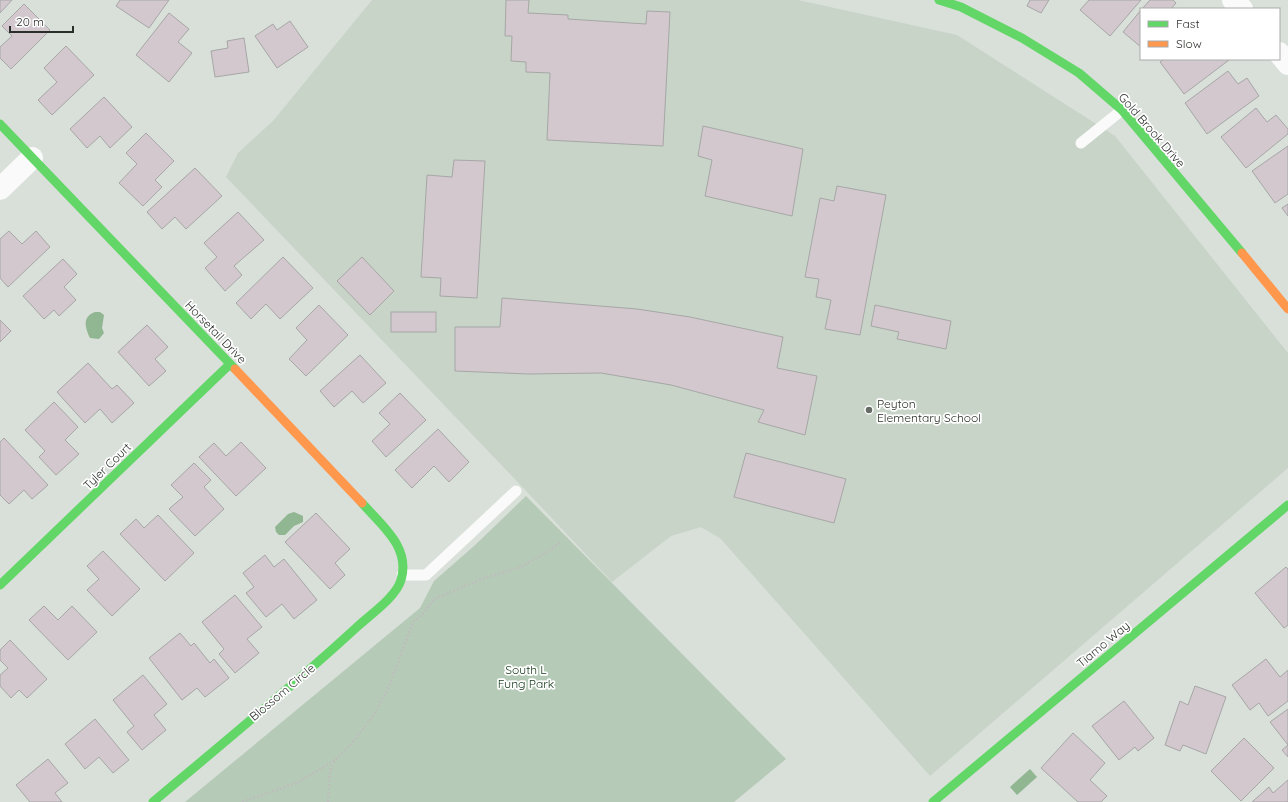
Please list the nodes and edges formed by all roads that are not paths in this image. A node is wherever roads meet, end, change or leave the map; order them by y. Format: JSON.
{"nodes":[{"id":1,"x":939,"y":0,"type":"edge"},
{"id":2,"x":1233,"y":0,"type":"edge"},
{"id":3,"x":1241,"y":8,"type":"edge"},
{"id":4,"x":1280,"y":54,"type":"edge"},
{"id":5,"x":1288,"y":64,"type":"edge"},
{"id":6,"x":1122,"y":110,"type":"junction"},
{"id":7,"x":0,"y":124,"type":"edge"},
{"id":8,"x":1081,"y":143,"type":"dead end"},
{"id":9,"x":32,"y":158,"type":"junction"},
{"id":10,"x":0,"y":189,"type":"edge"},
{"id":11,"x":1288,"y":309,"type":"edge"},
{"id":12,"x":230,"y":364,"type":"junction"},
{"id":13,"x":516,"y":491,"type":"dead end"},
{"id":14,"x":1288,"y":505,"type":"edge"},
{"id":15,"x":403,"y":569,"type":"junction"},
{"id":16,"x":0,"y":585,"type":"edge"},
{"id":17,"x":153,"y":802,"type":"edge"},
{"id":18,"x":933,"y":802,"type":"edge"}],
"edges":[{"from":1,"to":6,"type":"street","name":"Gold Brook Drive"},
{"from":2,"to":3,"type":"street"},
{"from":4,"to":5,"type":"street"},
{"from":6,"to":8,"type":"lane"},
{"from":6,"to":11,"type":"street","name":"Gold Brook Drive"},
{"from":7,"to":9,"type":"street","name":"Horsetail Drive"},
{"from":9,"to":10,"type":"street"},
{"from":9,"to":12,"type":"street","name":"Horsetail Drive"},
{"from":12,"to":15,"type":"street","name":"Horsetail Drive"},
{"from":12,"to":16,"type":"street","name":"Tyler Court"},
{"from":13,"to":15,"type":"lane"},
{"from":14,"to":18,"type":"street","name":"Tiamo Way"},
{"from":15,"to":17,"type":"street","name":"Blossom Circle"}]}
